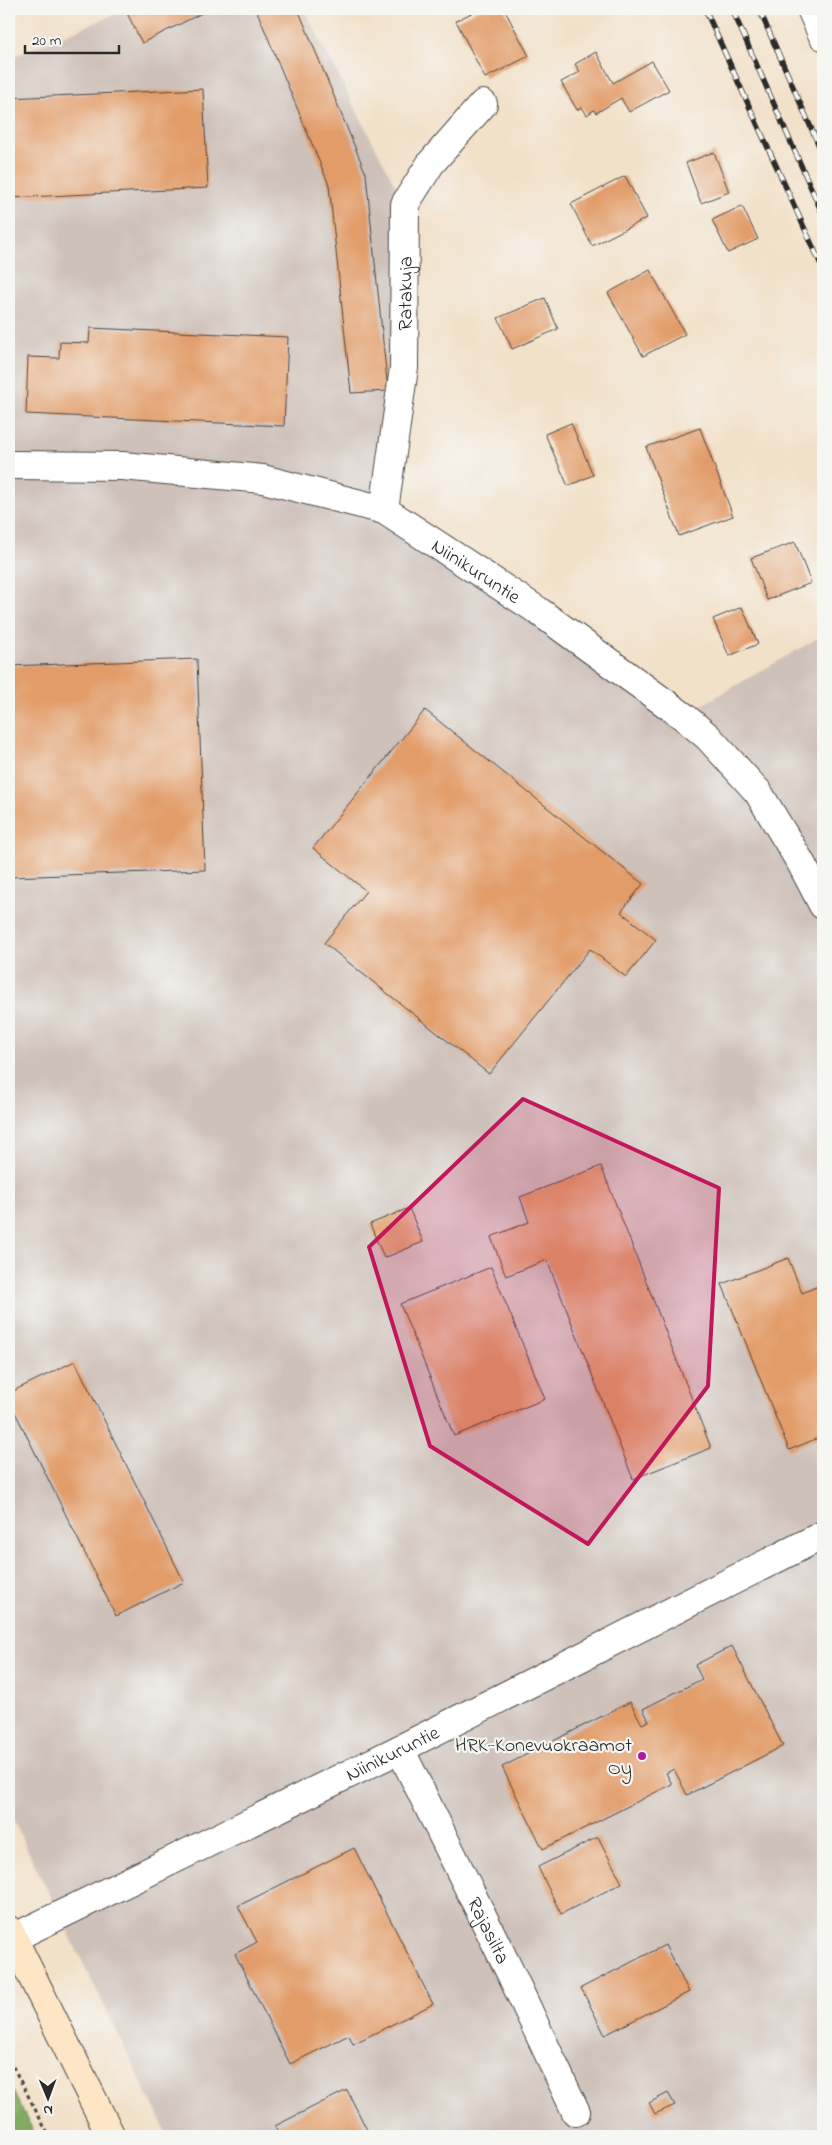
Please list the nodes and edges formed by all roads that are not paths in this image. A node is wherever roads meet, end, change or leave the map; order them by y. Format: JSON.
{"nodes":[{"id":1,"x":811,"y":9,"type":"edge"},
{"id":2,"x":823,"y":36,"type":"edge"},
{"id":3,"x":483,"y":104,"type":"dead end"},
{"id":4,"x":9,"y":465,"type":"edge"},
{"id":5,"x":384,"y":510,"type":"junction"},
{"id":6,"x":823,"y":905,"type":"edge"},
{"id":7,"x":823,"y":1535,"type":"edge"},
{"id":8,"x":400,"y":1750,"type":"junction"},
{"id":9,"x":11,"y":1934,"type":"edge"},
{"id":10,"x":576,"y":2112,"type":"dead end"},
{"id":11,"x":111,"y":2136,"type":"edge"}],
"edges":[{"from":1,"to":2,"type":"street"},
{"from":3,"to":5,"type":"street","name":"Ratakuja"},
{"from":4,"to":5,"type":"street","name":"Niinikuruntie"},
{"from":5,"to":6,"type":"street","name":"Niinikuruntie"},
{"from":7,"to":8,"type":"street","name":"Niinikuruntie"},
{"from":8,"to":9,"type":"street","name":"Niinikuruntie"},
{"from":8,"to":10,"type":"street","name":"Rajasilta"},
{"from":9,"to":11,"type":"main road"}]}
